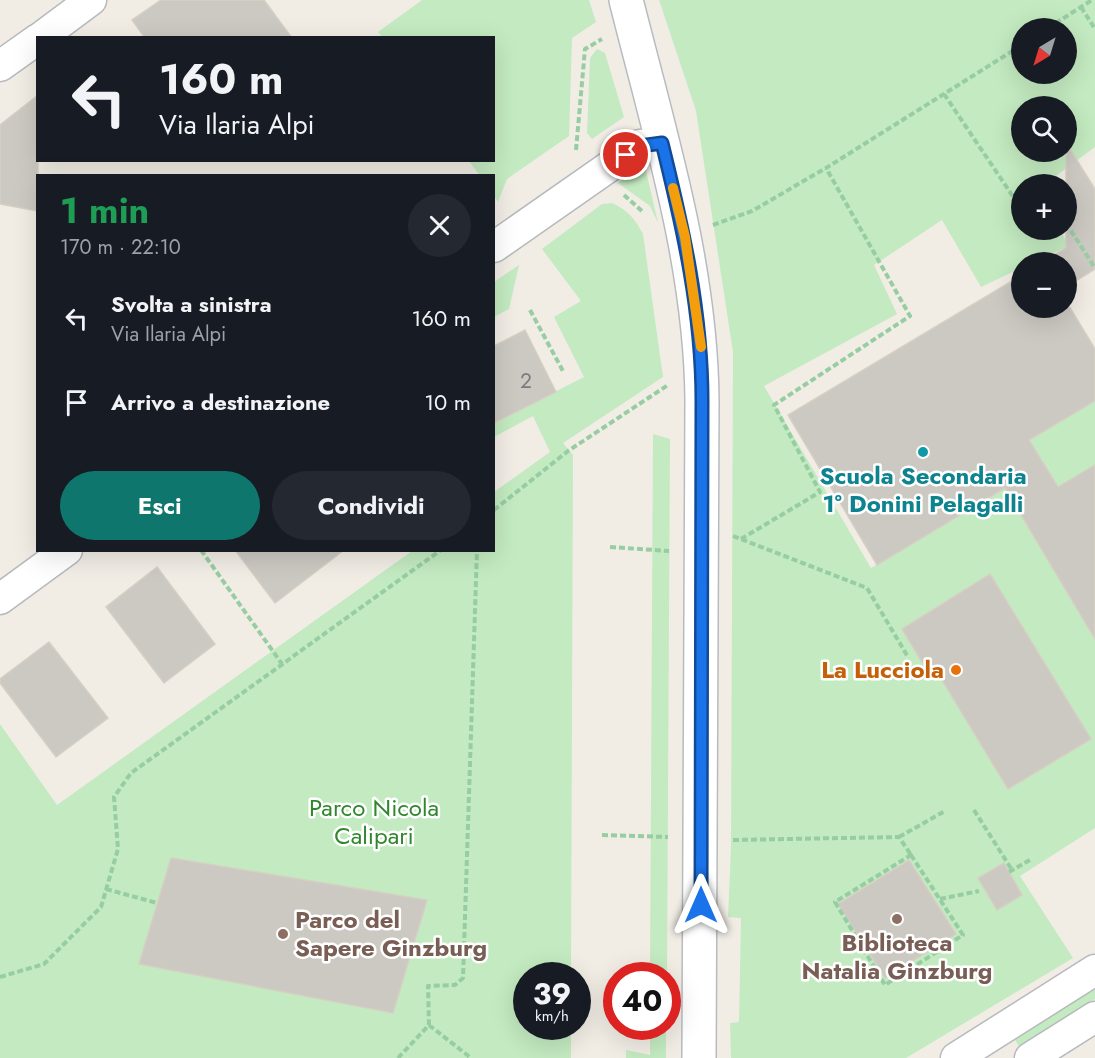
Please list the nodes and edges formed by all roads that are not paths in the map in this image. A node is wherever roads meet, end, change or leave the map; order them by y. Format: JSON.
{"nodes":[{"id":1,"x":91,"y":0,"type":"edge"},
{"id":2,"x":626,"y":0,"type":"edge"},
{"id":3,"x":61,"y":9,"type":"edge"},
{"id":4,"x":41,"y":36,"type":"edge"},
{"id":5,"x":36,"y":40,"type":"edge"},
{"id":6,"x":0,"y":66,"type":"edge"},
{"id":7,"x":662,"y":143,"type":"junction"},
{"id":8,"x":495,"y":246,"type":"edge"},
{"id":9,"x":65,"y":552,"type":"edge"},
{"id":10,"x":0,"y":599,"type":"edge"},
{"id":11,"x":1095,"y":970,"type":"edge"},
{"id":12,"x":1095,"y":1017,"type":"edge"},
{"id":13,"x":972,"y":1054,"type":"edge"},
{"id":14,"x":699,"y":1058,"type":"edge"},
{"id":15,"x":1030,"y":1058,"type":"edge"}],
"edges":[{"from":1,"to":3,"type":"street"},
{"from":2,"to":7,"type":"street"},
{"from":3,"to":4,"type":"street"},
{"from":5,"to":6,"type":"street"},
{"from":7,"to":8,"type":"street"},
{"from":7,"to":14,"type":"street"},
{"from":9,"to":10,"type":"street"},
{"from":11,"to":13,"type":"street"},
{"from":12,"to":15,"type":"street"}]}
